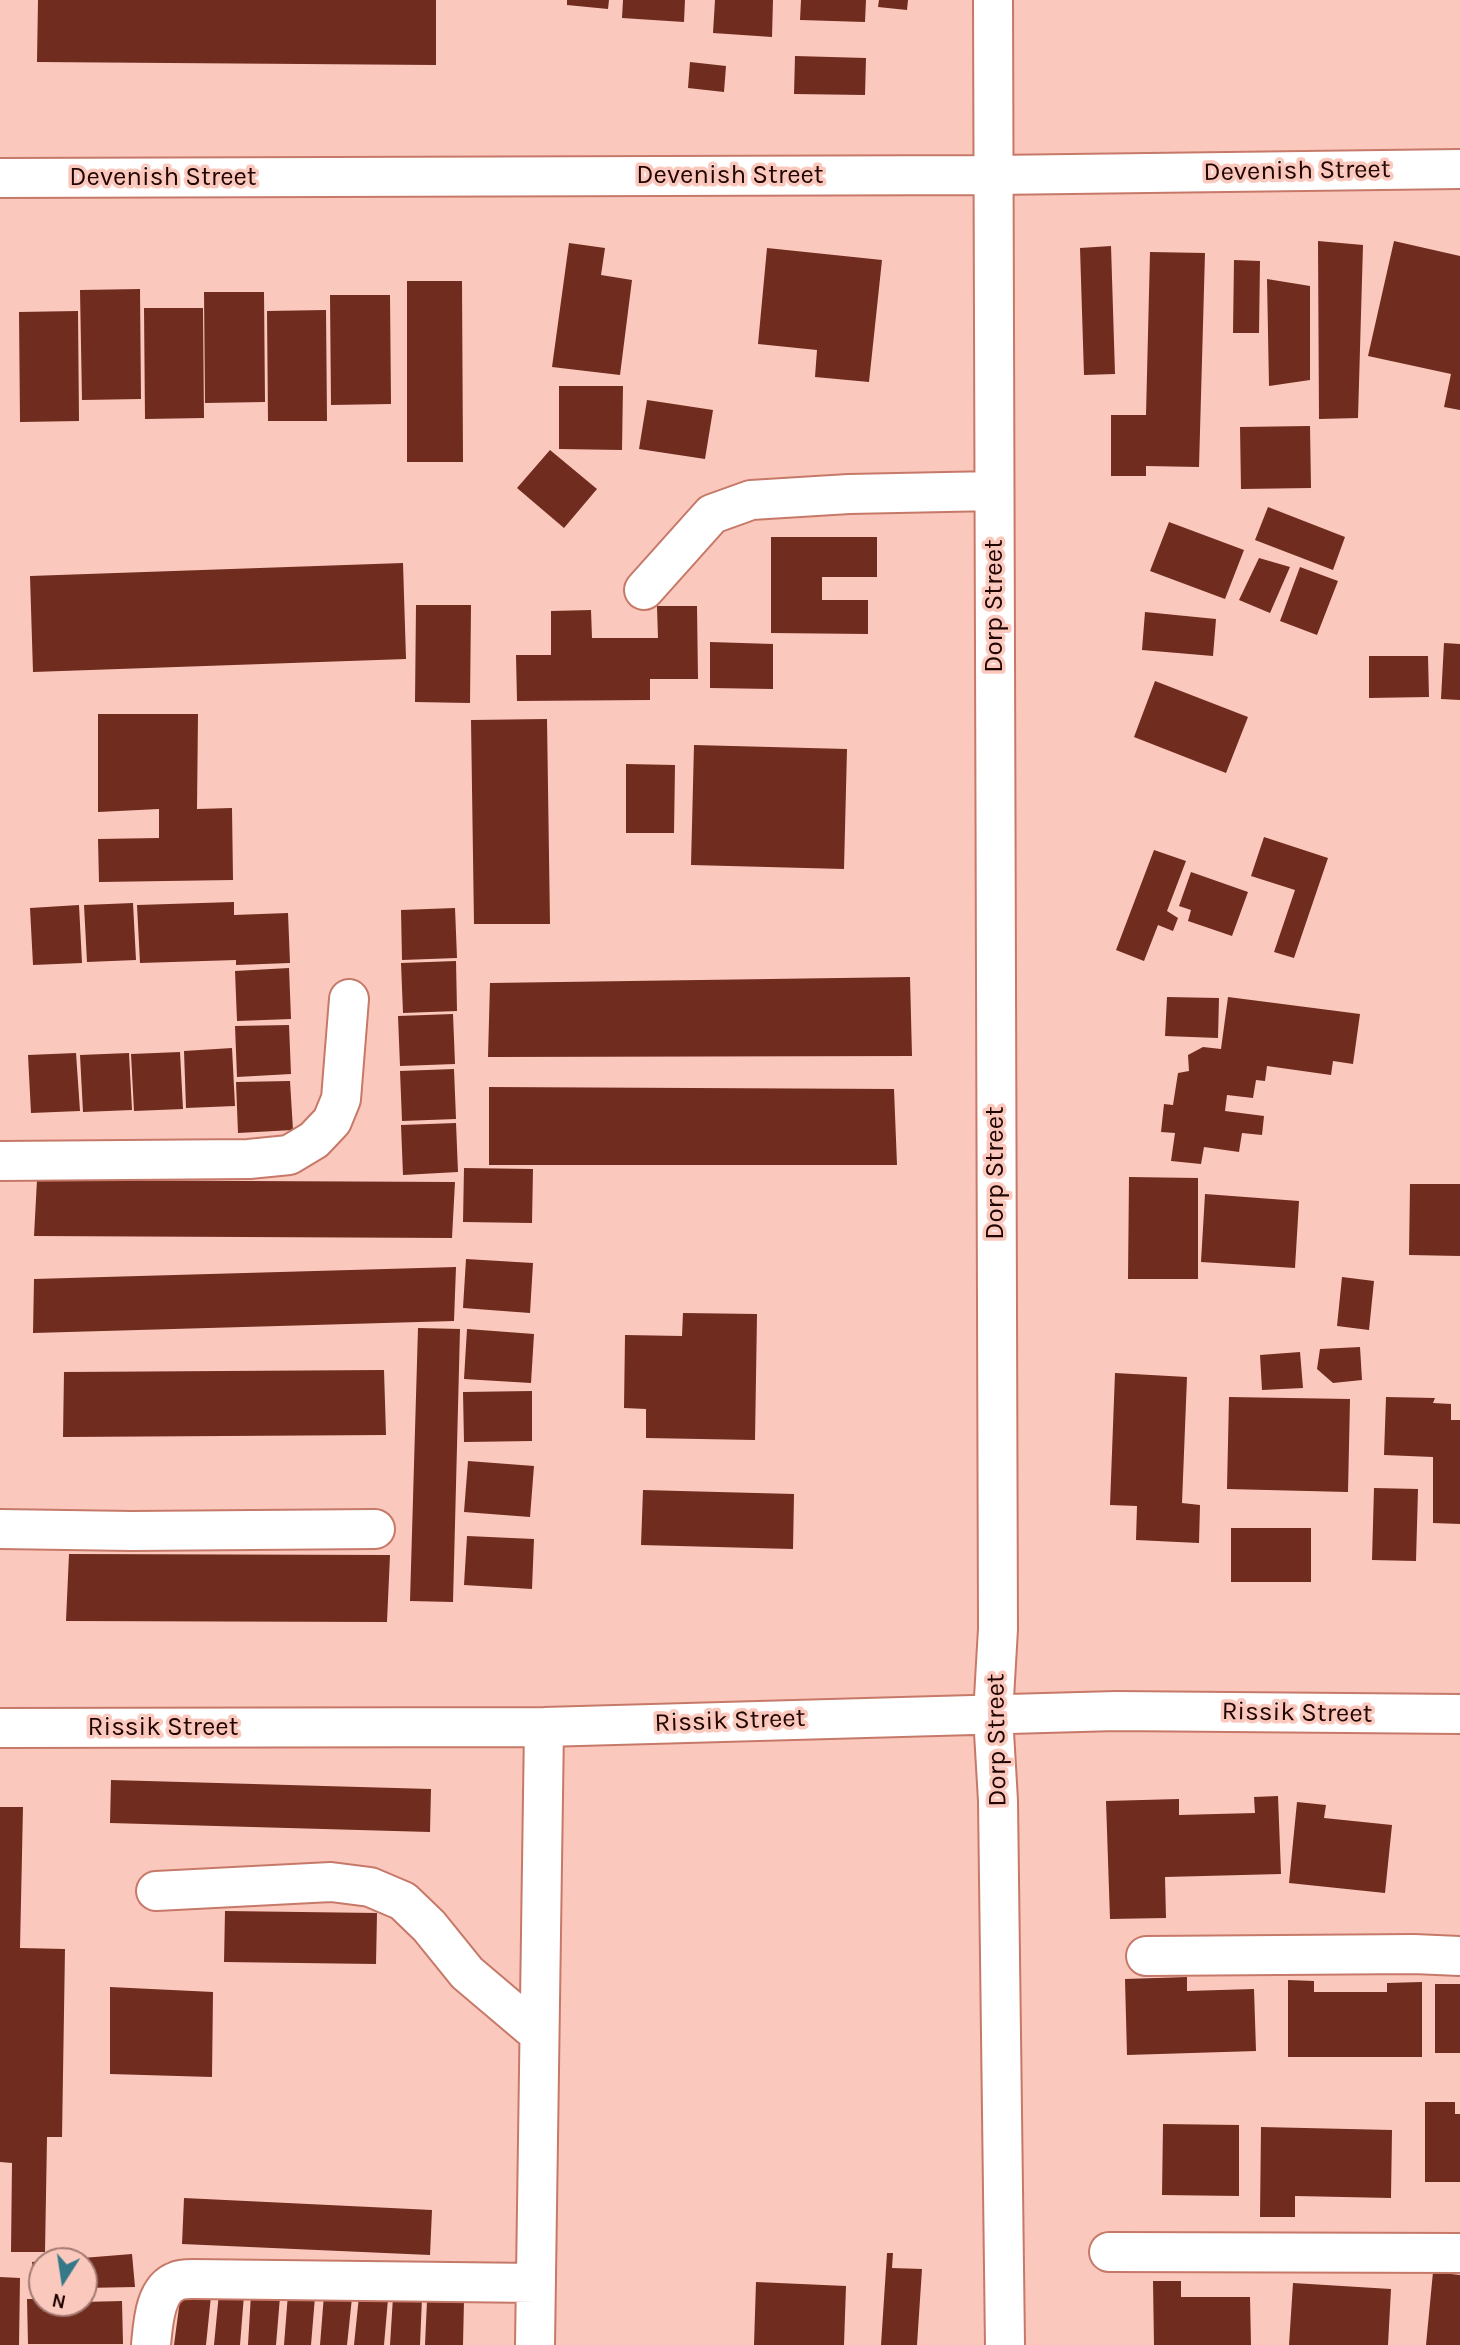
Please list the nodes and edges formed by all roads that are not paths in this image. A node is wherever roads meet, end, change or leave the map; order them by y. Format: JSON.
{"nodes":[{"id":1,"x":993,"y":0,"type":"edge"},
{"id":2,"x":1460,"y":169,"type":"edge"},
{"id":3,"x":993,"y":175,"type":"junction"},
{"id":4,"x":0,"y":178,"type":"edge"},
{"id":5,"x":994,"y":491,"type":"junction"},
{"id":6,"x":644,"y":590,"type":"dead end"},
{"id":7,"x":349,"y":999,"type":"dead end"},
{"id":8,"x":0,"y":1161,"type":"edge"},
{"id":9,"x":0,"y":1529,"type":"edge"},
{"id":10,"x":375,"y":1529,"type":"dead end"},
{"id":11,"x":1460,"y":1714,"type":"edge"},
{"id":12,"x":993,"y":1715,"type":"junction"},
{"id":13,"x":544,"y":1727,"type":"junction"},
{"id":14,"x":0,"y":1728,"type":"edge"},
{"id":15,"x":156,"y":1891,"type":"dead end"},
{"id":16,"x":1146,"y":1956,"type":"dead end"},
{"id":17,"x":1460,"y":1956,"type":"edge"},
{"id":18,"x":539,"y":2034,"type":"junction"},
{"id":19,"x":1109,"y":2252,"type":"dead end"},
{"id":20,"x":1460,"y":2253,"type":"edge"},
{"id":21,"x":536,"y":2283,"type":"junction"},
{"id":22,"x":151,"y":2345,"type":"edge"},
{"id":23,"x":535,"y":2345,"type":"edge"},
{"id":24,"x":1005,"y":2345,"type":"edge"}],
"edges":[{"from":1,"to":3,"type":"street","name":"Dorp Street"},
{"from":2,"to":3,"type":"street","name":"Devenish Street"},
{"from":3,"to":4,"type":"street","name":"Devenish Street"},
{"from":3,"to":5,"type":"street","name":"Dorp Street"},
{"from":5,"to":6,"type":"street"},
{"from":5,"to":12,"type":"street","name":"Dorp Street"},
{"from":7,"to":8,"type":"street"},
{"from":9,"to":10,"type":"street"},
{"from":11,"to":12,"type":"street","name":"Rissik Street"},
{"from":12,"to":13,"type":"street","name":"Rissik Street"},
{"from":12,"to":24,"type":"street","name":"Dorp Street"},
{"from":13,"to":14,"type":"street","name":"Rissik Street"},
{"from":13,"to":18,"type":"street"},
{"from":15,"to":18,"type":"street"},
{"from":16,"to":17,"type":"street"},
{"from":18,"to":21,"type":"street"},
{"from":19,"to":20,"type":"street"},
{"from":21,"to":22,"type":"street"},
{"from":21,"to":23,"type":"street"}]}
